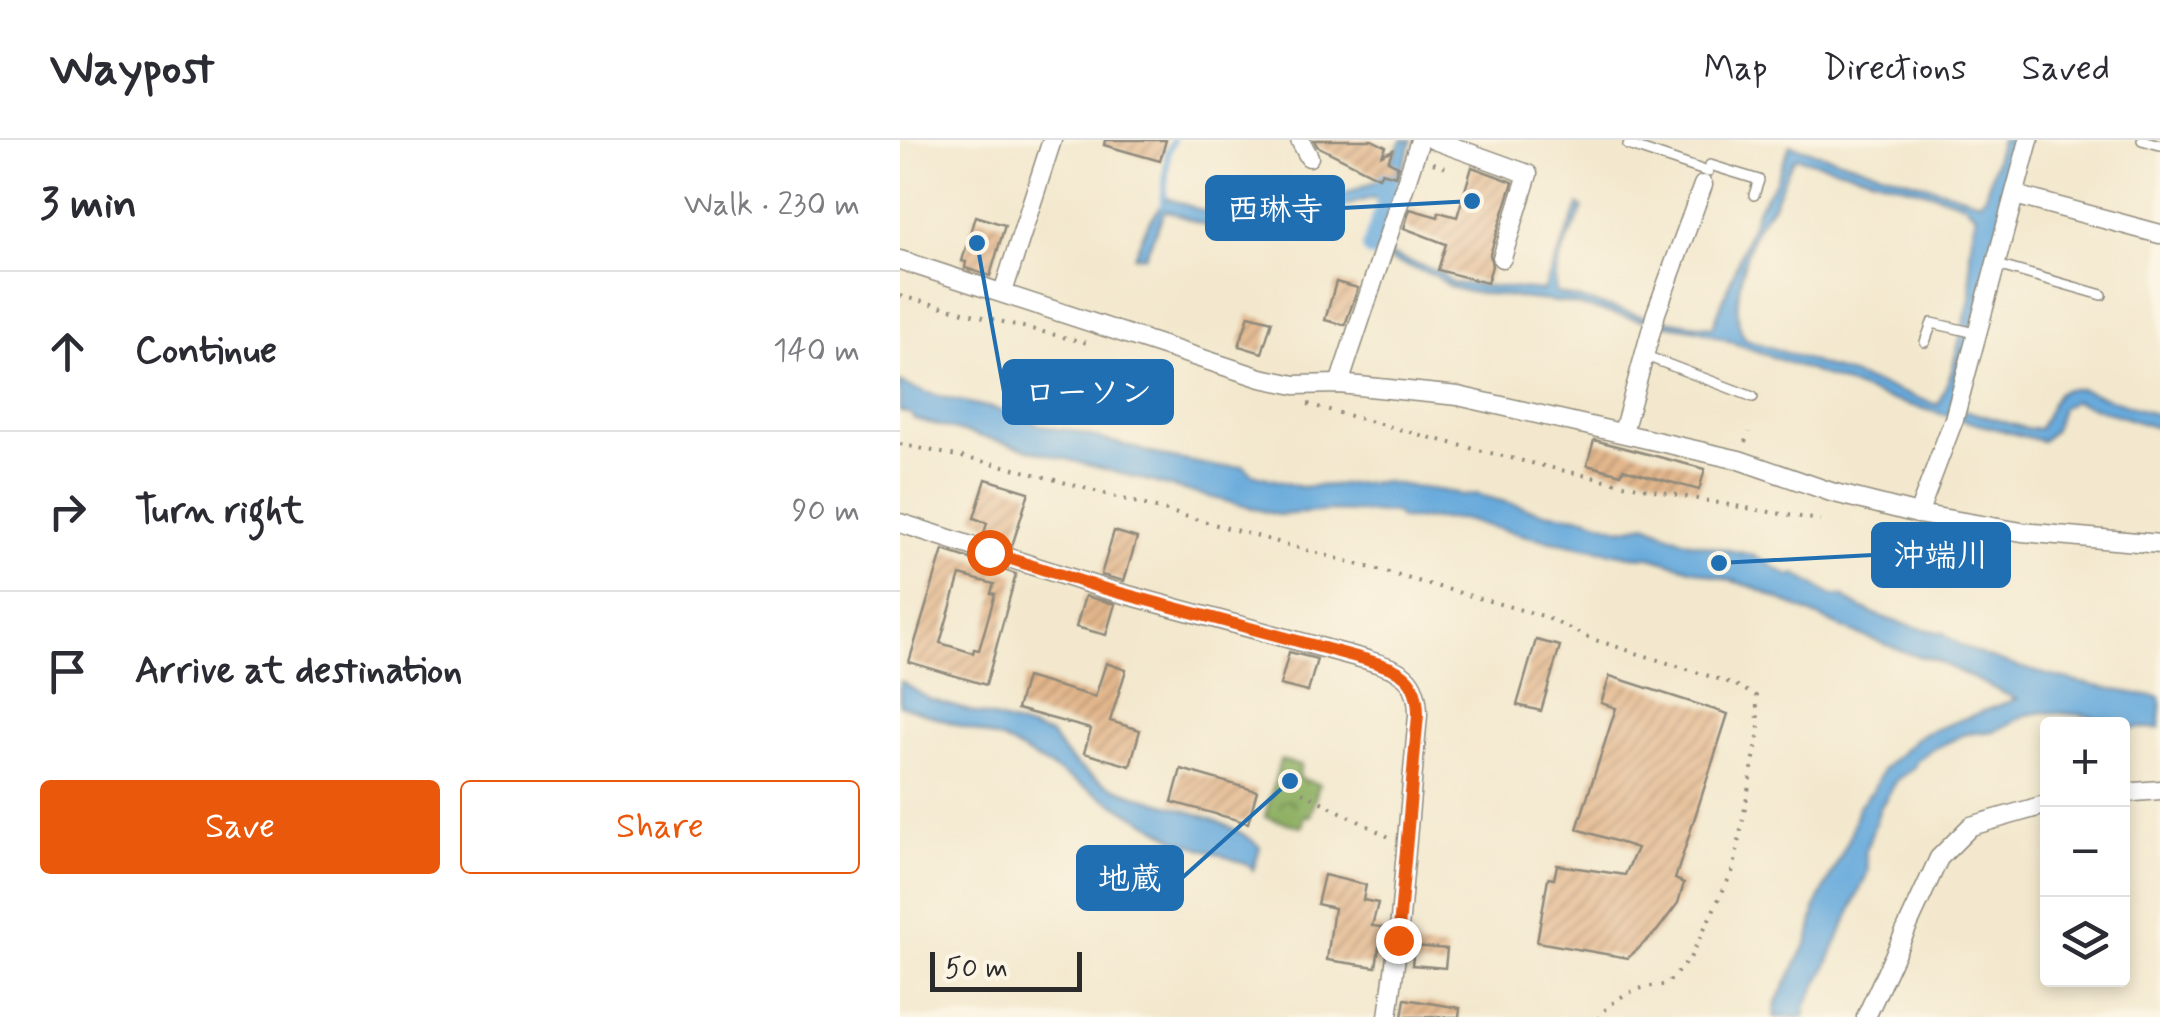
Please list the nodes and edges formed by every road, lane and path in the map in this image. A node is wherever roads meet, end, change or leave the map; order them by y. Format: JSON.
{"nodes":[{"id":1,"x":1052,"y":140,"type":"edge"},
{"id":2,"x":1300,"y":140,"type":"edge"},
{"id":3,"x":1420,"y":140,"type":"edge"},
{"id":4,"x":1434,"y":140,"type":"edge"},
{"id":5,"x":2029,"y":140,"type":"edge"},
{"id":6,"x":2142,"y":140,"type":"edge"},
{"id":7,"x":1628,"y":145,"type":"dead end"},
{"id":8,"x":2160,"y":146,"type":"edge"},
{"id":9,"x":1309,"y":158,"type":"dead end"},
{"id":10,"x":1709,"y":169,"type":"junction"},
{"id":11,"x":1754,"y":195,"type":"dead end"},
{"id":12,"x":2015,"y":195,"type":"junction"},
{"id":13,"x":2160,"y":234,"type":"edge"},
{"id":14,"x":1502,"y":258,"type":"dead end"},
{"id":15,"x":900,"y":260,"type":"edge"},
{"id":16,"x":1997,"y":265,"type":"junction"},
{"id":17,"x":1003,"y":292,"type":"junction"},
{"id":18,"x":2102,"y":295,"type":"dead end"},
{"id":19,"x":900,"y":296,"type":"edge"},
{"id":20,"x":1971,"y":332,"type":"junction"},
{"id":21,"x":1925,"y":342,"type":"dead end"},
{"id":22,"x":1100,"y":346,"type":"dead end"},
{"id":23,"x":1646,"y":356,"type":"junction"},
{"id":24,"x":1339,"y":384,"type":"junction"},
{"id":25,"x":1753,"y":397,"type":"dead end"},
{"id":26,"x":1300,"y":402,"type":"dead end"},
{"id":27,"x":1624,"y":432,"type":"junction"},
{"id":28,"x":900,"y":444,"type":"edge"},
{"id":29,"x":1918,"y":514,"type":"junction"},
{"id":30,"x":1820,"y":520,"type":"dead end"},
{"id":31,"x":900,"y":523,"type":"edge"},
{"id":32,"x":2160,"y":544,"type":"edge"},
{"id":33,"x":2160,"y":790,"type":"edge"},
{"id":34,"x":1302,"y":792,"type":"dead end"},
{"id":35,"x":2130,"y":792,"type":"edge"},
{"id":36,"x":2040,"y":806,"type":"edge"},
{"id":37,"x":1406,"y":846,"type":"junction"},
{"id":38,"x":1388,"y":1017,"type":"edge"},
{"id":39,"x":1599,"y":1017,"type":"edge"},
{"id":40,"x":1866,"y":1017,"type":"edge"}],
"edges":[{"from":1,"to":17,"type":"street"},
{"from":2,"to":9,"type":"street"},
{"from":3,"to":24,"type":"street"},
{"from":4,"to":14,"type":"street"},
{"from":5,"to":12,"type":"street"},
{"from":6,"to":8,"type":"lane"},
{"from":7,"to":10,"type":"lane"},
{"from":10,"to":11,"type":"lane"},
{"from":10,"to":23,"type":"street"},
{"from":12,"to":13,"type":"street"},
{"from":12,"to":16,"type":"street"},
{"from":15,"to":17,"type":"street"},
{"from":16,"to":18,"type":"lane"},
{"from":16,"to":20,"type":"street"},
{"from":17,"to":24,"type":"street"},
{"from":19,"to":22,"type":"path"},
{"from":20,"to":21,"type":"lane"},
{"from":20,"to":29,"type":"street"},
{"from":23,"to":25,"type":"lane"},
{"from":23,"to":27,"type":"street"},
{"from":24,"to":27,"type":"street"},
{"from":26,"to":30,"type":"path"},
{"from":27,"to":29,"type":"street"},
{"from":28,"to":39,"type":"path"},
{"from":29,"to":32,"type":"street"},
{"from":31,"to":37,"type":"street"},
{"from":33,"to":35,"type":"street"},
{"from":34,"to":37,"type":"path"},
{"from":36,"to":40,"type":"street"},
{"from":37,"to":38,"type":"street"}]}
